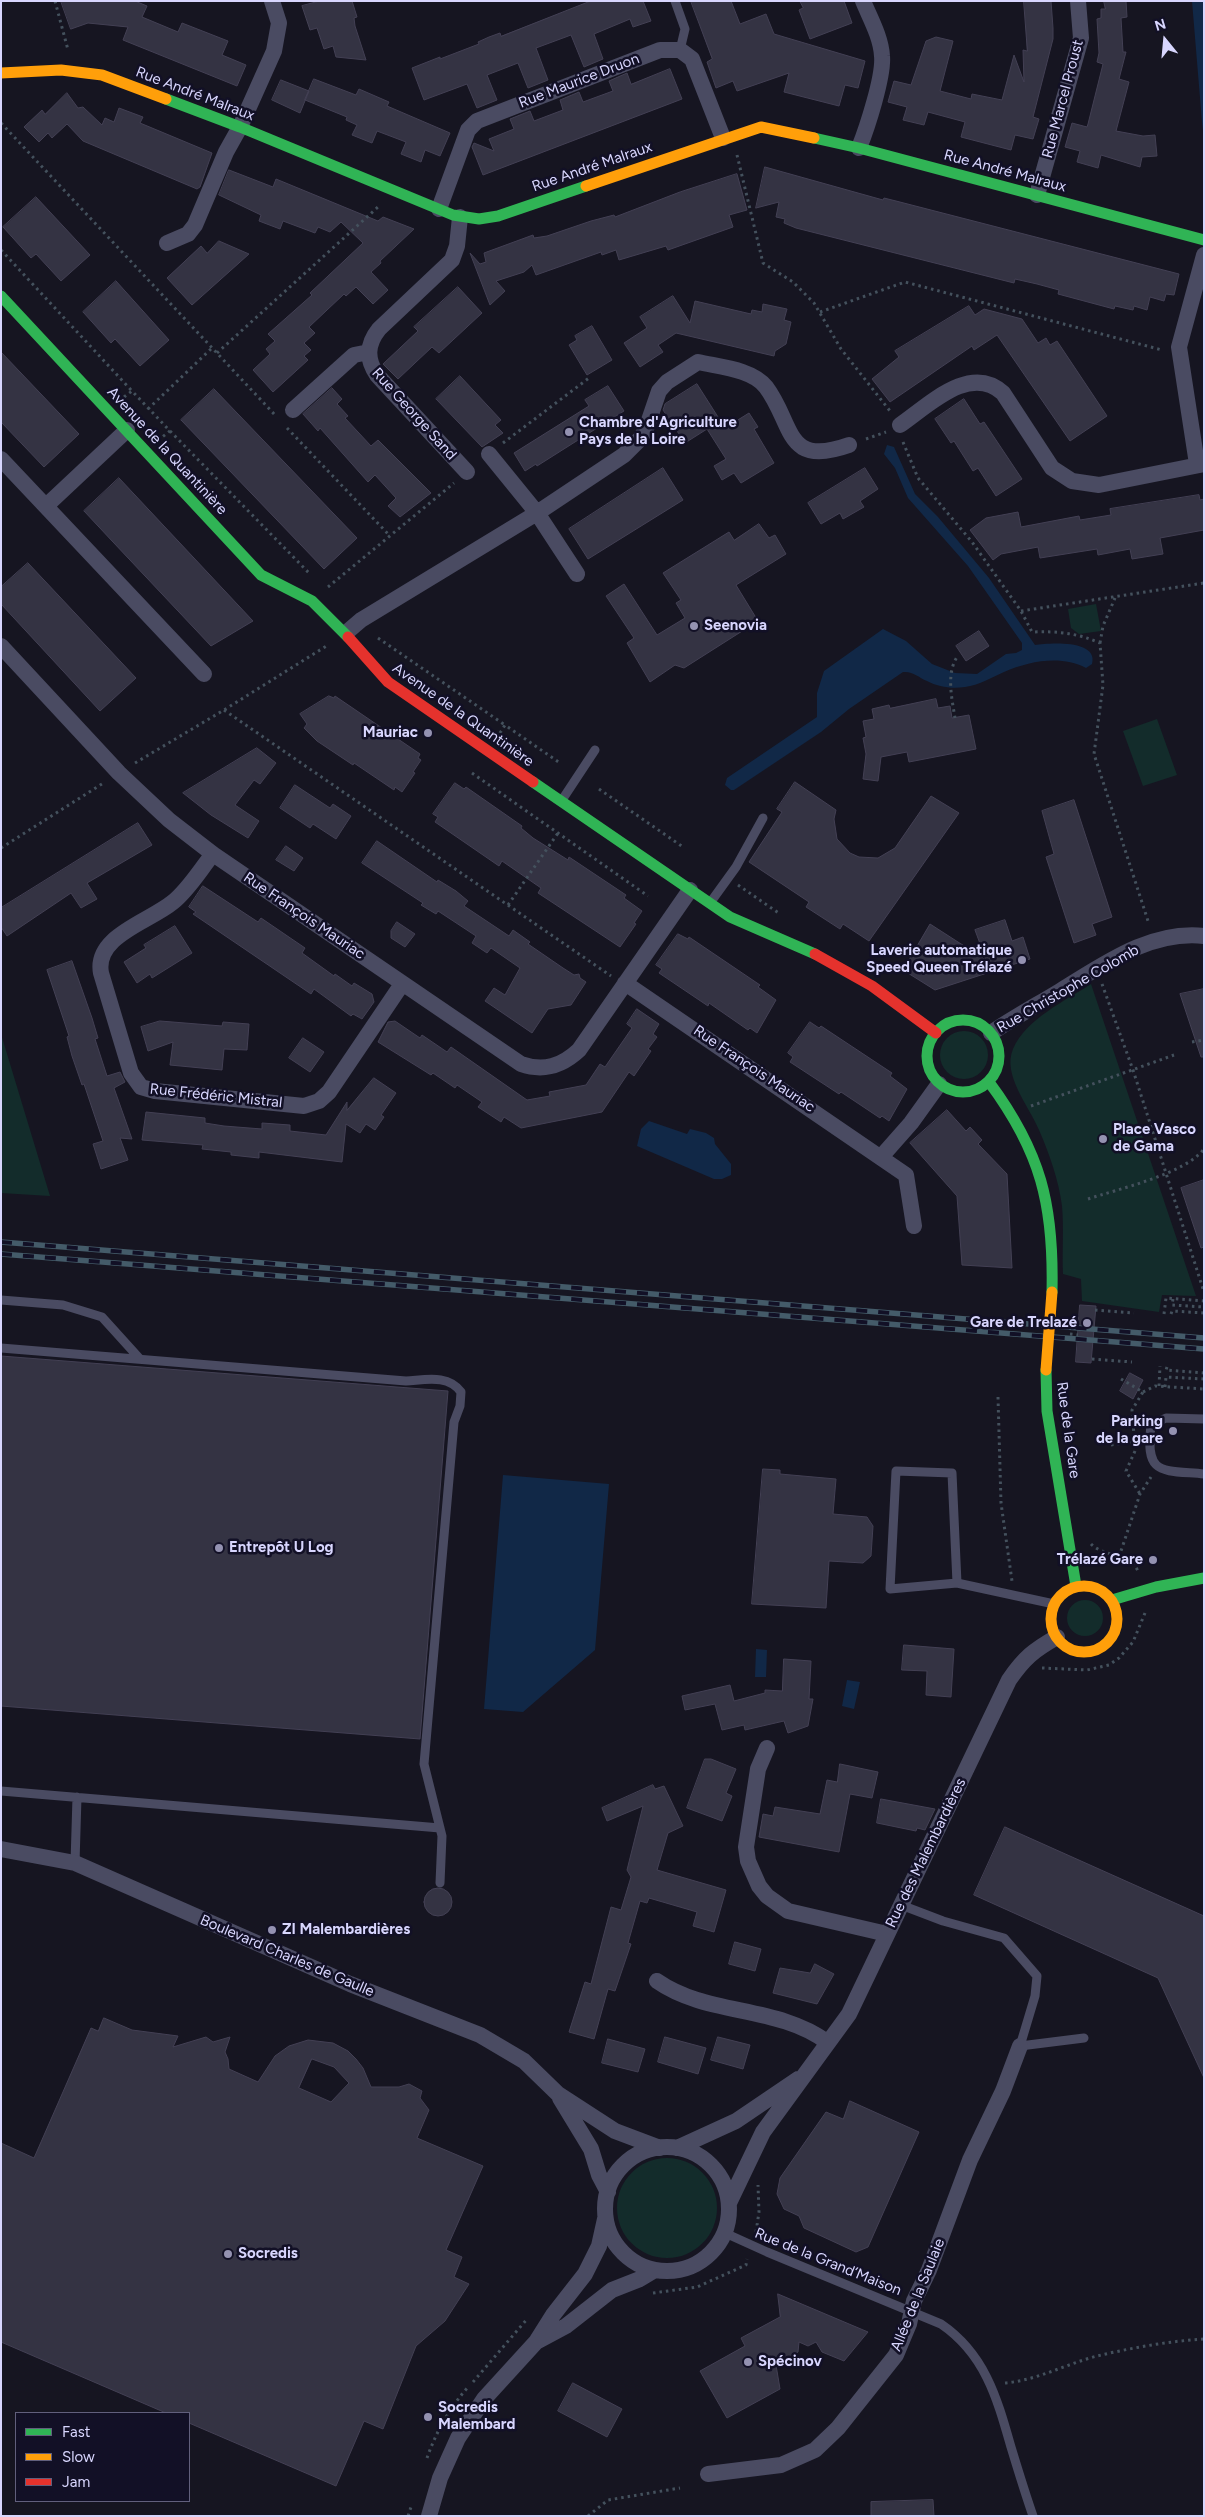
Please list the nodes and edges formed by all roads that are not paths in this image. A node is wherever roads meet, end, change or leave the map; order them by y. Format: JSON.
{"nodes":[{"id":1,"x":272,"y":1,"type":"edge"},
{"id":2,"x":674,"y":1,"type":"edge"},
{"id":3,"x":863,"y":1,"type":"edge"},
{"id":4,"x":1078,"y":1,"type":"edge"},
{"id":5,"x":680,"y":50,"type":"junction"},
{"id":6,"x":1,"y":73,"type":"edge"},
{"id":7,"x":240,"y":127,"type":"junction"},
{"id":8,"x":728,"y":136,"type":"junction"},
{"id":9,"x":859,"y":148,"type":"junction"},
{"id":10,"x":1037,"y":195,"type":"junction"},
{"id":11,"x":439,"y":210,"type":"junction"},
{"id":12,"x":460,"y":217,"type":"junction"},
{"id":13,"x":1204,"y":240,"type":"edge"},
{"id":14,"x":167,"y":243,"type":"dead end"},
{"id":15,"x":1204,"y":255,"type":"edge"},
{"id":16,"x":1,"y":296,"type":"edge"},
{"id":17,"x":369,"y":352,"type":"junction"},
{"id":18,"x":293,"y":410,"type":"dead end"},
{"id":19,"x":898,"y":426,"type":"road end"},
{"id":20,"x":127,"y":430,"type":"junction"},
{"id":21,"x":849,"y":445,"type":"road end"},
{"id":22,"x":489,"y":454,"type":"road end"},
{"id":23,"x":1,"y":458,"type":"edge"},
{"id":24,"x":1200,"y":464,"type":"edge"},
{"id":25,"x":467,"y":472,"type":"road end"},
{"id":26,"x":46,"y":506,"type":"junction"},
{"id":27,"x":537,"y":513,"type":"junction"},
{"id":28,"x":576,"y":574,"type":"dead end"},
{"id":29,"x":346,"y":632,"type":"junction"},
{"id":30,"x":1,"y":646,"type":"edge"},
{"id":31,"x":204,"y":674,"type":"dead end"},
{"id":32,"x":595,"y":750,"type":"dead end"},
{"id":33,"x":561,"y":800,"type":"junction"},
{"id":34,"x":762,"y":818,"type":"dead end"},
{"id":35,"x":213,"y":854,"type":"junction"},
{"id":36,"x":690,"y":890,"type":"junction"},
{"id":37,"x":710,"y":903,"type":"junction"},
{"id":38,"x":1204,"y":936,"type":"edge"},
{"id":39,"x":618,"y":979,"type":"junction"},
{"id":40,"x":402,"y":984,"type":"junction"},
{"id":41,"x":936,"y":1033,"type":"junction"},
{"id":42,"x":991,"y":1033,"type":"junction"},
{"id":43,"x":989,"y":1082,"type":"junction"},
{"id":44,"x":940,"y":1084,"type":"junction"},
{"id":45,"x":881,"y":1157,"type":"junction"},
{"id":46,"x":914,"y":1226,"type":"dead end"},
{"id":47,"x":1,"y":1300,"type":"edge"},
{"id":48,"x":1,"y":1348,"type":"edge"},
{"id":49,"x":140,"y":1359,"type":"junction"},
{"id":50,"x":1204,"y":1419,"type":"edge"},
{"id":51,"x":1204,"y":1474,"type":"edge"},
{"id":52,"x":1204,"y":1578,"type":"edge"},
{"id":53,"x":957,"y":1583,"type":"junction"},
{"id":54,"x":1076,"y":1586,"type":"junction"},
{"id":55,"x":1112,"y":1600,"type":"junction"},
{"id":56,"x":1054,"y":1604,"type":"junction"},
{"id":57,"x":1057,"y":1637,"type":"junction"},
{"id":58,"x":768,"y":1748,"type":"dead end"},
{"id":59,"x":1,"y":1790,"type":"edge"},
{"id":60,"x":77,"y":1797,"type":"junction"},
{"id":61,"x":440,"y":1828,"type":"junction"},
{"id":62,"x":1,"y":1849,"type":"edge"},
{"id":63,"x":75,"y":1863,"type":"junction"},
{"id":64,"x":440,"y":1883,"type":"dead end"},
{"id":65,"x":901,"y":1905,"type":"junction"},
{"id":66,"x":888,"y":1934,"type":"junction"},
{"id":67,"x":657,"y":1981,"type":"dead end"},
{"id":68,"x":1084,"y":2038,"type":"dead end"},
{"id":69,"x":827,"y":2042,"type":"junction"},
{"id":70,"x":1020,"y":2046,"type":"junction"},
{"id":71,"x":802,"y":2077,"type":"junction"},
{"id":72,"x":558,"y":2094,"type":"junction"},
{"id":73,"x":660,"y":2148,"type":"junction"},
{"id":74,"x":677,"y":2148,"type":"junction"},
{"id":75,"x":608,"y":2192,"type":"junction"},
{"id":76,"x":729,"y":2203,"type":"junction"},
{"id":77,"x":606,"y":2217,"type":"junction"},
{"id":78,"x":725,"y":2233,"type":"junction"},
{"id":79,"x":655,"y":2270,"type":"junction"},
{"id":80,"x":912,"y":2311,"type":"junction"},
{"id":81,"x":536,"y":2342,"type":"junction"},
{"id":82,"x":708,"y":2474,"type":"dead end"},
{"id":83,"x":430,"y":2516,"type":"edge"},
{"id":84,"x":1033,"y":2516,"type":"edge"}],
"edges":[{"from":1,"to":7,"type":"street"},
{"from":2,"to":5,"type":"lane"},
{"from":3,"to":9,"type":"street"},
{"from":4,"to":10,"type":"street","name":"Rue Marcel Proust"},
{"from":5,"to":8,"type":"street"},
{"from":5,"to":11,"type":"street","name":"Rue Maurice Druon"},
{"from":6,"to":7,"type":"street","name":"Rue André Malraux"},
{"from":7,"to":11,"type":"street","name":"Rue André Malraux"},
{"from":7,"to":14,"type":"street"},
{"from":8,"to":9,"type":"street","name":"Rue André Malraux"},
{"from":8,"to":12,"type":"street","name":"Rue André Malraux"},
{"from":9,"to":10,"type":"street","name":"Rue André Malraux"},
{"from":10,"to":13,"type":"street","name":"Rue André Malraux"},
{"from":11,"to":12,"type":"street","name":"Rue André Malraux"},
{"from":12,"to":17,"type":"street","name":"Rue George Sand"},
{"from":15,"to":24,"type":"street"},
{"from":16,"to":20,"type":"street","name":"Avenue de la Quantinière"},
{"from":17,"to":18,"type":"street","name":"Rue George Sand"},
{"from":17,"to":25,"type":"street","name":"Rue George Sand"},
{"from":19,"to":24,"type":"street"},
{"from":20,"to":26,"type":"street"},
{"from":20,"to":29,"type":"street","name":"Avenue de la Quantinière"},
{"from":21,"to":27,"type":"street"},
{"from":22,"to":27,"type":"street"},
{"from":23,"to":26,"type":"street"},
{"from":26,"to":31,"type":"street"},
{"from":27,"to":28,"type":"street"},
{"from":27,"to":29,"type":"street"},
{"from":29,"to":33,"type":"street","name":"Avenue de la Quantinière"},
{"from":30,"to":35,"type":"street","name":"Rue François Mauriac"},
{"from":32,"to":33,"type":"lane"},
{"from":33,"to":36,"type":"street","name":"Avenue de la Quantinière"},
{"from":34,"to":37,"type":"lane"},
{"from":35,"to":40,"type":"street","name":"Rue François Mauriac"},
{"from":35,"to":40,"type":"street","name":"Rue Frédéric Mistral"},
{"from":36,"to":37,"type":"street","name":"Avenue de la Quantinière"},
{"from":36,"to":39,"type":"street","name":"Rue François Mauriac"},
{"from":37,"to":41,"type":"street","name":"Avenue de la Quantinière"},
{"from":38,"to":42,"type":"street","name":"Rue Christophe Colomb"},
{"from":39,"to":40,"type":"street","name":"Rue François Mauriac"},
{"from":39,"to":45,"type":"street","name":"Rue François Mauriac"},
{"from":41,"to":42,"type":"street"},
{"from":41,"to":44,"type":"street"},
{"from":42,"to":43,"type":"street"},
{"from":43,"to":44,"type":"street"},
{"from":43,"to":54,"type":"street","name":"Rue de la Gare","bridge":true},
{"from":44,"to":45,"type":"street"},
{"from":45,"to":46,"type":"street","name":"Rue François Mauriac"},
{"from":47,"to":49,"type":"lane"},
{"from":48,"to":49,"type":"lane"},
{"from":49,"to":61,"type":"lane"},
{"from":50,"to":51,"type":"lane"},
{"from":52,"to":55,"type":"street"},
{"from":53,"to":53,"type":"lane"},
{"from":53,"to":56,"type":"lane"},
{"from":54,"to":55,"type":"street"},
{"from":54,"to":56,"type":"street"},
{"from":55,"to":57,"type":"street"},
{"from":56,"to":57,"type":"street"},
{"from":57,"to":65,"type":"street","name":"Rue des Malembardières"},
{"from":58,"to":66,"type":"street"},
{"from":59,"to":60,"type":"lane"},
{"from":60,"to":61,"type":"lane"},
{"from":60,"to":63,"type":"lane"},
{"from":61,"to":64,"type":"lane"},
{"from":62,"to":63,"type":"street","name":"Boulevard Charles de Gaulle"},
{"from":63,"to":72,"type":"street","name":"Boulevard Charles de Gaulle"},
{"from":65,"to":66,"type":"street","name":"Rue des Malembardières"},
{"from":65,"to":70,"type":"lane"},
{"from":66,"to":69,"type":"street","name":"Rue des Malembardières"},
{"from":67,"to":69,"type":"street"},
{"from":68,"to":70,"type":"lane"},
{"from":69,"to":71,"type":"street","name":"Rue des Malembardières"},
{"from":70,"to":80,"type":"street","name":"Allée de la Saulaie"},
{"from":71,"to":74,"type":"street","name":"Rue des Malembardières"},
{"from":71,"to":76,"type":"street","name":"Rue des Malembardières"},
{"from":72,"to":73,"type":"street","name":"Boulevard Charles de Gaulle"},
{"from":72,"to":75,"type":"street","name":"Boulevard Charles de Gaulle"},
{"from":73,"to":74,"type":"street"},
{"from":73,"to":75,"type":"street"},
{"from":74,"to":76,"type":"street"},
{"from":75,"to":77,"type":"street"},
{"from":76,"to":78,"type":"street"},
{"from":77,"to":79,"type":"street"},
{"from":77,"to":81,"type":"street"},
{"from":78,"to":79,"type":"street"},
{"from":78,"to":80,"type":"lane","name":"Rue de la Grand’Maison"},
{"from":79,"to":81,"type":"street"},
{"from":80,"to":82,"type":"street","name":"Allée de la Saulaie"},
{"from":80,"to":84,"type":"lane","name":"Rue de la Grand’Maison"},
{"from":81,"to":83,"type":"street"}]}
